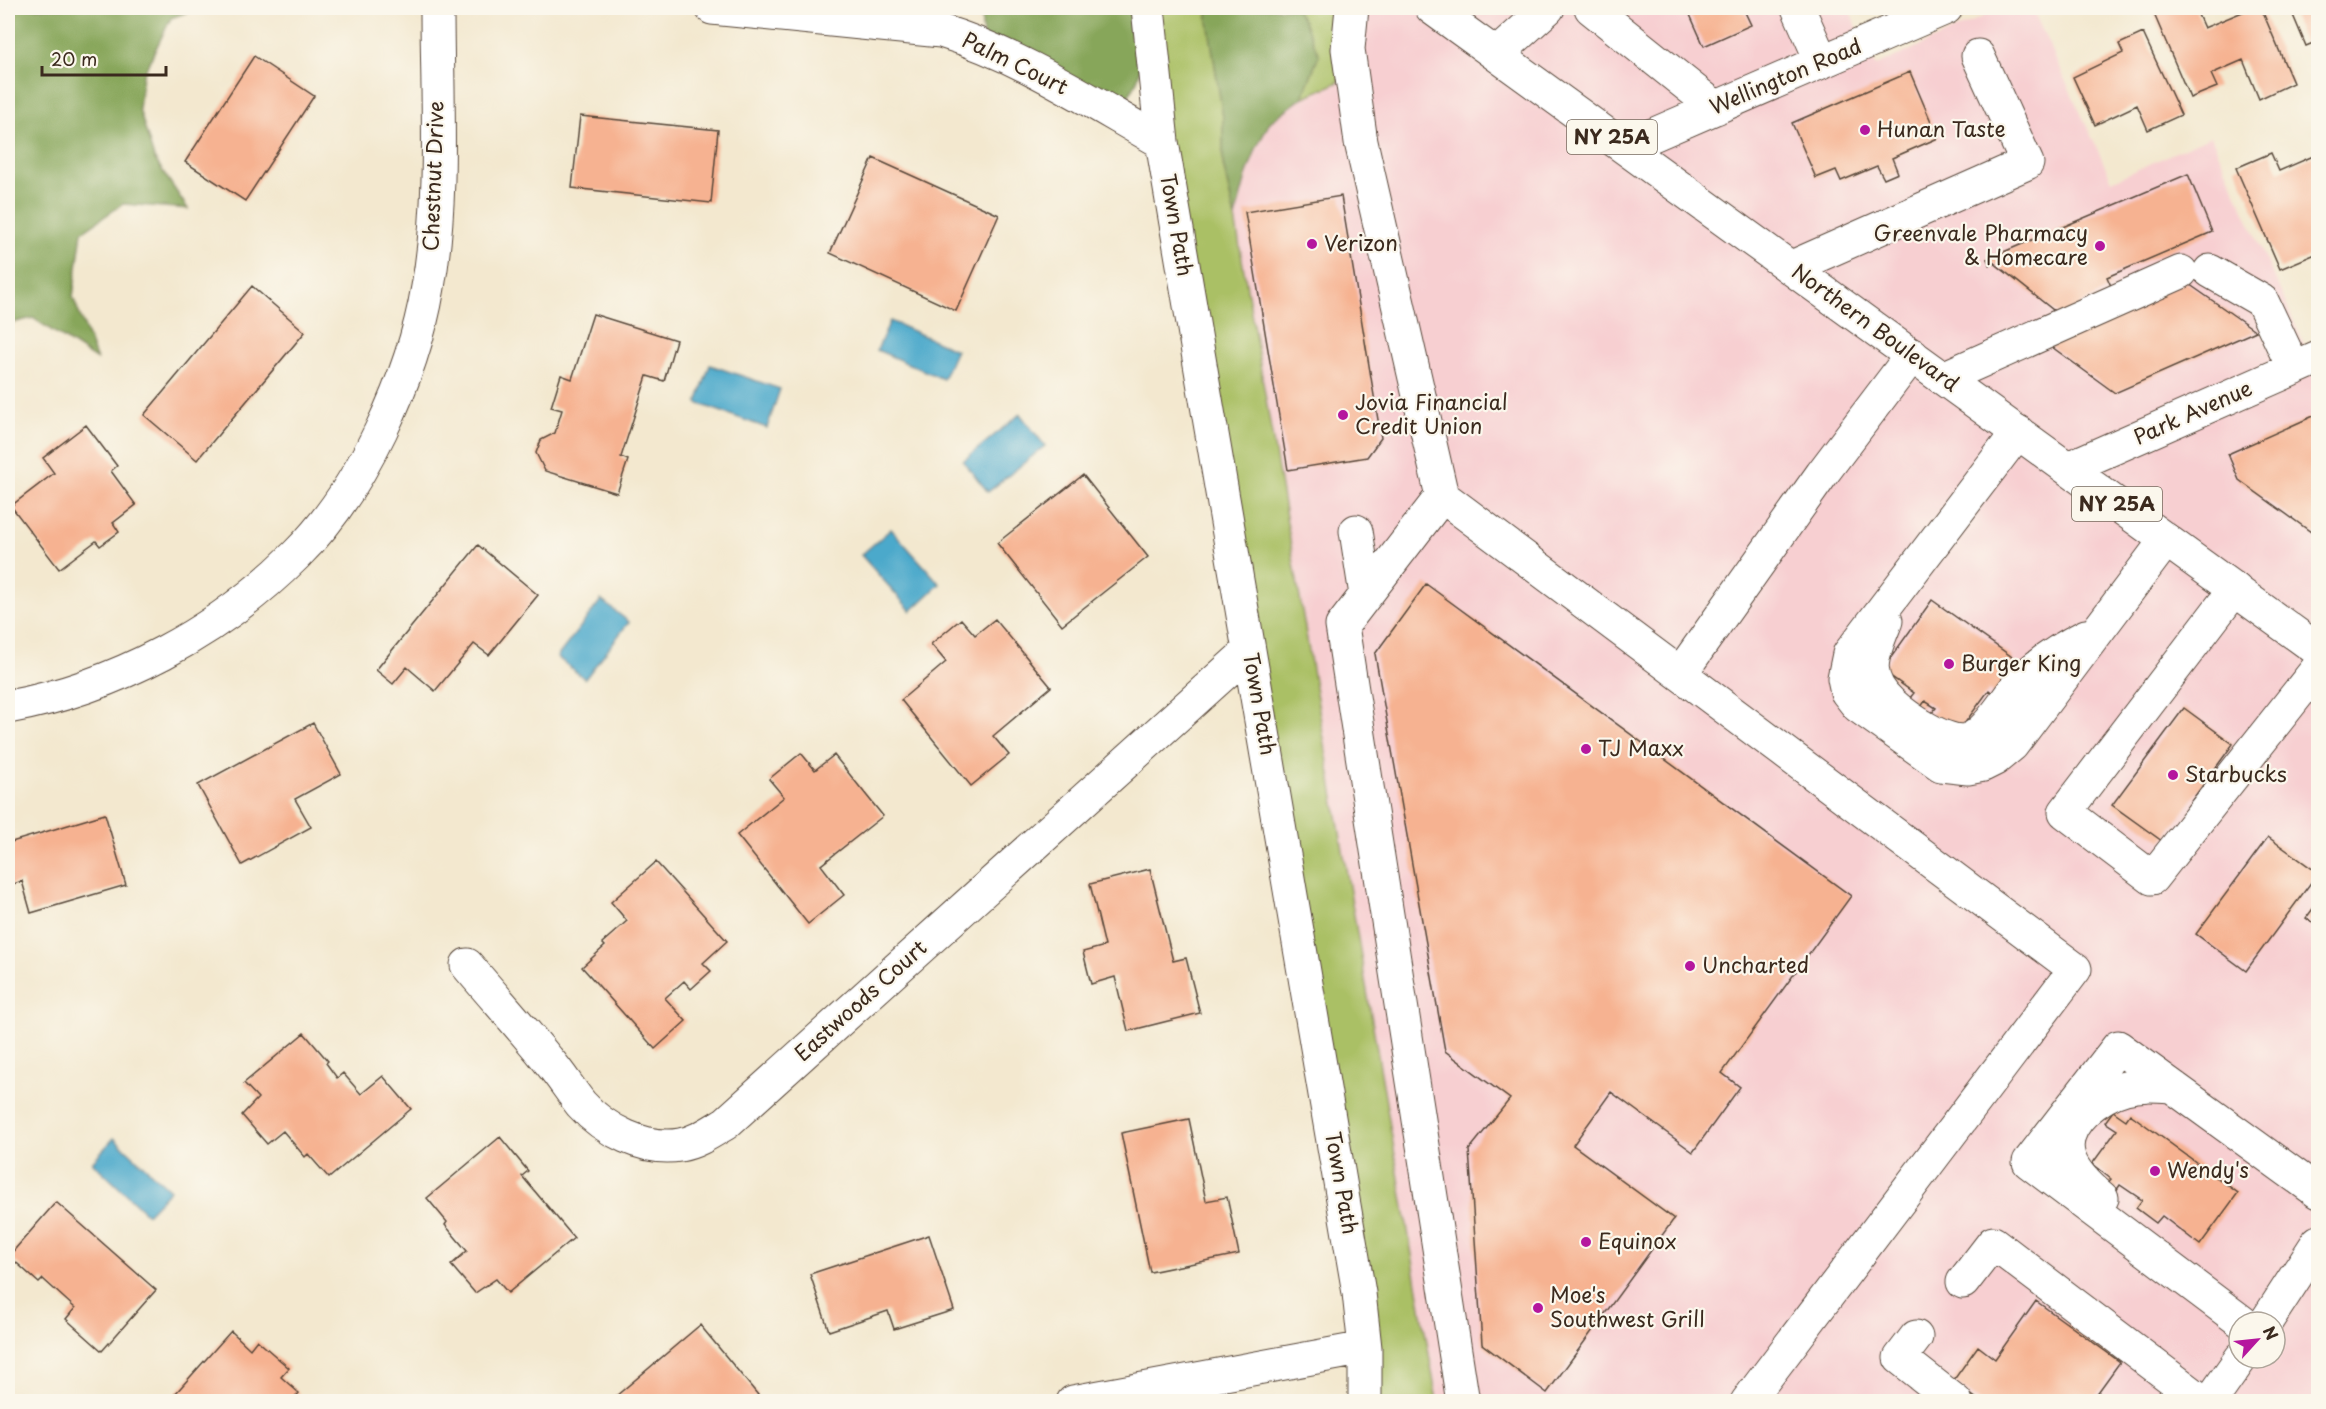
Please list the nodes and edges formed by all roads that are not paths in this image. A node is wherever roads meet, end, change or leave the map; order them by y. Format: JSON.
{"nodes":[{"id":1,"x":437,"y":8,"type":"edge"},
{"id":2,"x":712,"y":8,"type":"edge"},
{"id":3,"x":1148,"y":8,"type":"edge"},
{"id":4,"x":1352,"y":8,"type":"edge"},
{"id":5,"x":1432,"y":8,"type":"edge"},
{"id":6,"x":1548,"y":8,"type":"edge"},
{"id":7,"x":1591,"y":8,"type":"edge"},
{"id":8,"x":1798,"y":8,"type":"edge"},
{"id":9,"x":1946,"y":8,"type":"edge"},
{"id":10,"x":1497,"y":54,"type":"junction"},
{"id":11,"x":1978,"y":56,"type":"dead end"},
{"id":12,"x":1822,"y":62,"type":"junction"},
{"id":13,"x":1716,"y":108,"type":"junction"},
{"id":14,"x":1162,"y":142,"type":"junction"},
{"id":15,"x":1625,"y":147,"type":"junction"},
{"id":16,"x":1792,"y":267,"type":"junction"},
{"id":17,"x":1912,"y":355,"type":"junction"},
{"id":18,"x":2306,"y":364,"type":"edge"},
{"id":19,"x":1943,"y":378,"type":"junction"},
{"id":20,"x":2018,"y":432,"type":"junction"},
{"id":21,"x":2068,"y":468,"type":"junction"},
{"id":22,"x":1442,"y":496,"type":"junction"},
{"id":23,"x":1356,"y":531,"type":"dead end"},
{"id":24,"x":2166,"y":540,"type":"junction"},
{"id":25,"x":2235,"y":589,"type":"junction"},
{"id":26,"x":1366,"y":595,"type":"junction"},
{"id":27,"x":2319,"y":650,"type":"edge"},
{"id":28,"x":1250,"y":651,"type":"junction"},
{"id":29,"x":2319,"y":668,"type":"edge"},
{"id":30,"x":1680,"y":674,"type":"junction"},
{"id":31,"x":8,"y":707,"type":"edge"},
{"id":32,"x":467,"y":965,"type":"dead end"},
{"id":33,"x":2319,"y":1192,"type":"edge"},
{"id":34,"x":2319,"y":1242,"type":"edge"},
{"id":35,"x":1963,"y":1282,"type":"dead end"},
{"id":36,"x":2274,"y":1310,"type":"edge"},
{"id":37,"x":2227,"y":1311,"type":"edge"},
{"id":38,"x":1916,"y":1337,"type":"dead end"},
{"id":39,"x":1365,"y":1348,"type":"junction"},
{"id":40,"x":2232,"y":1370,"type":"edge"},
{"id":41,"x":1073,"y":1401,"type":"edge"},
{"id":42,"x":1365,"y":1401,"type":"edge"},
{"id":43,"x":1463,"y":1401,"type":"edge"},
{"id":44,"x":1747,"y":1401,"type":"edge"},
{"id":45,"x":1956,"y":1401,"type":"edge"},
{"id":46,"x":2203,"y":1401,"type":"edge"},
{"id":47,"x":2210,"y":1401,"type":"edge"}],
"edges":[{"from":1,"to":31,"type":"street","name":"Chestnut Drive"},
{"from":2,"to":14,"type":"street","name":"Palm Court"},
{"from":3,"to":14,"type":"street","name":"Town Path"},
{"from":4,"to":22,"type":"street"},
{"from":5,"to":10,"type":"street","name":"Northern Boulevard","number":"NY 25A"},
{"from":6,"to":10,"type":"street"},
{"from":7,"to":13,"type":"street"},
{"from":8,"to":12,"type":"street"},
{"from":9,"to":12,"type":"street","name":"Wellington Road"},
{"from":10,"to":15,"type":"street","name":"Northern Boulevard","number":"NY 25A"},
{"from":11,"to":16,"type":"street"},
{"from":12,"to":13,"type":"street","name":"Wellington Road"},
{"from":13,"to":15,"type":"street","name":"Wellington Road"},
{"from":14,"to":28,"type":"street","name":"Town Path"},
{"from":15,"to":16,"type":"street","name":"Northern Boulevard","number":"NY 25A"},
{"from":16,"to":17,"type":"street","name":"Northern Boulevard","number":"NY 25A"},
{"from":17,"to":19,"type":"street","name":"Northern Boulevard","number":"NY 25A"},
{"from":17,"to":30,"type":"street"},
{"from":18,"to":19,"type":"street"},
{"from":18,"to":21,"type":"street","name":"Park Avenue"},
{"from":19,"to":20,"type":"street","name":"Northern Boulevard","number":"NY 25A"},
{"from":20,"to":21,"type":"street","name":"Northern Boulevard","number":"NY 25A"},
{"from":20,"to":24,"type":"street"},
{"from":21,"to":24,"type":"street","name":"Northern Boulevard","number":"NY 25A"},
{"from":22,"to":26,"type":"street"},
{"from":22,"to":30,"type":"street"},
{"from":23,"to":26,"type":"street"},
{"from":24,"to":25,"type":"street","name":"Northern Boulevard","number":"NY 25A"},
{"from":25,"to":27,"type":"street","name":"Northern Boulevard","number":"NY 25A"},
{"from":25,"to":29,"type":"street"},
{"from":26,"to":43,"type":"street"},
{"from":28,"to":32,"type":"street","name":"Eastwoods Court"},
{"from":28,"to":39,"type":"street","name":"Town Path"},
{"from":30,"to":44,"type":"street"},
{"from":33,"to":37,"type":"street"},
{"from":34,"to":36,"type":"street"},
{"from":35,"to":46,"type":"street"},
{"from":38,"to":45,"type":"street"},
{"from":39,"to":41,"type":"street"},
{"from":39,"to":42,"type":"street","name":"Town Path"},
{"from":40,"to":47,"type":"street"}]}
